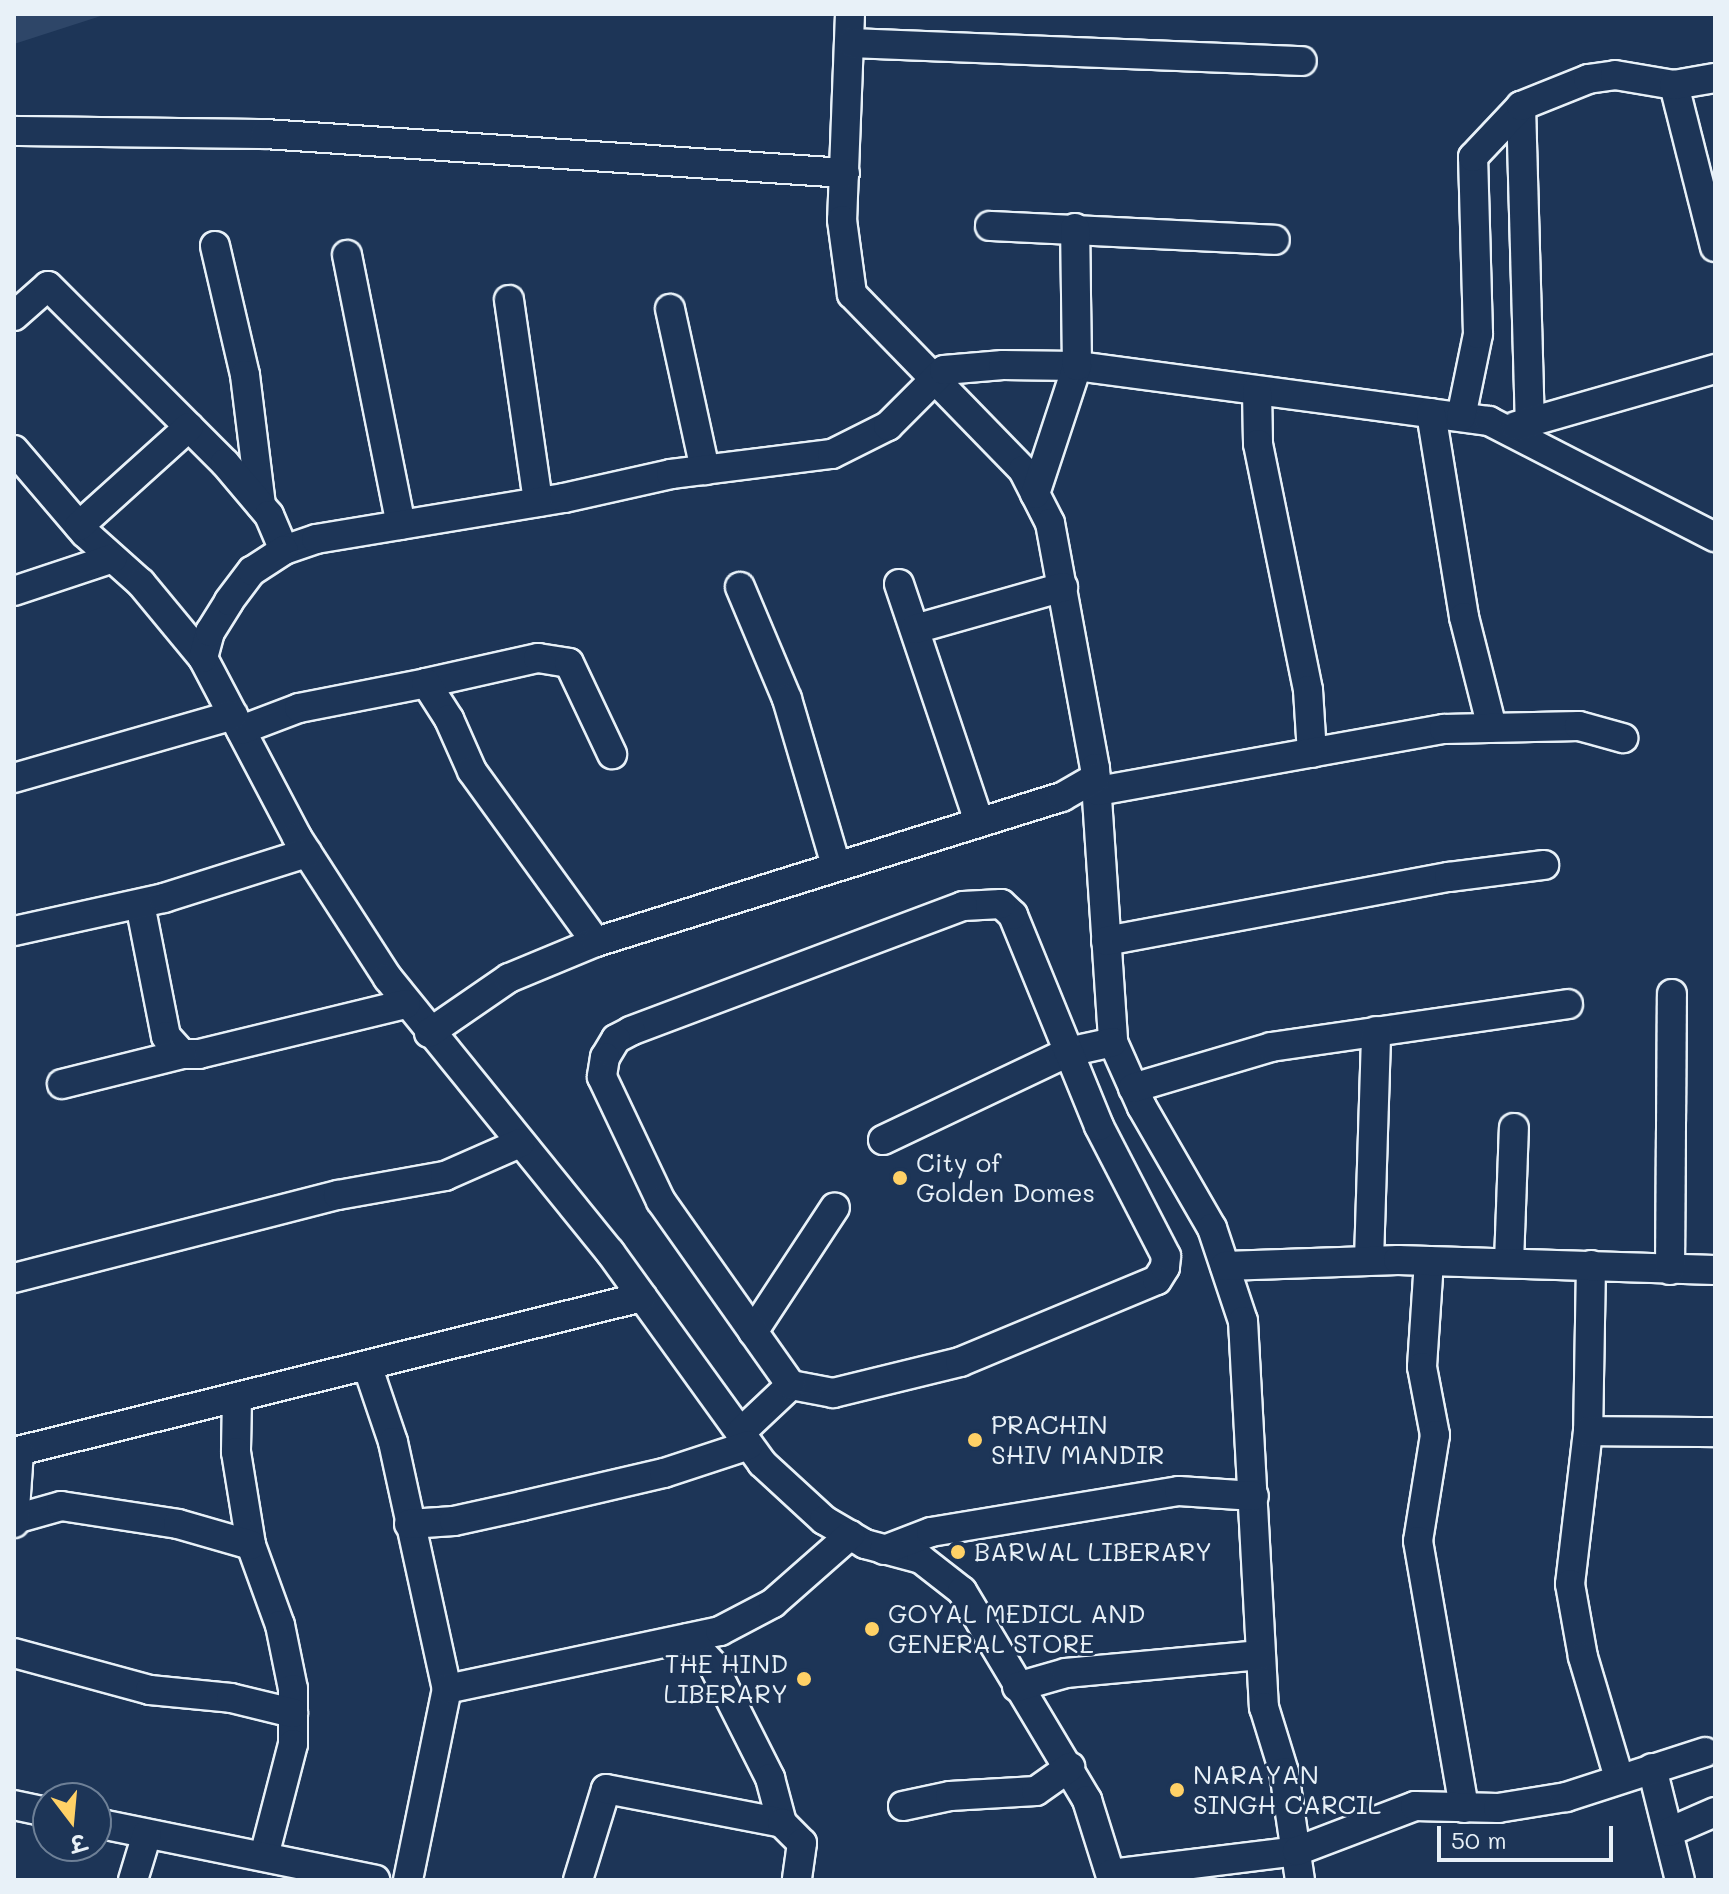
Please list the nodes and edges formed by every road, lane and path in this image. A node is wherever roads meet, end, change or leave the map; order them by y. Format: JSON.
{"nodes":[{"id":1,"x":850,"y":14,"type":"edge"},
{"id":2,"x":852,"y":43,"type":"junction"},
{"id":3,"x":1302,"y":61,"type":"dead end"},
{"id":4,"x":1715,"y":78,"type":"edge"},
{"id":5,"x":1674,"y":85,"type":"junction"},
{"id":6,"x":1521,"y":106,"type":"junction"},
{"id":7,"x":14,"y":131,"type":"edge"},
{"id":8,"x":845,"y":173,"type":"junction"},
{"id":9,"x":990,"y":226,"type":"dead end"},
{"id":10,"x":1075,"y":228,"type":"junction"},
{"id":11,"x":1275,"y":240,"type":"dead end"},
{"id":12,"x":215,"y":246,"type":"dead end"},
{"id":13,"x":1715,"y":247,"type":"edge"},
{"id":14,"x":347,"y":255,"type":"dead end"},
{"id":15,"x":509,"y":300,"type":"dead end"},
{"id":16,"x":670,"y":309,"type":"dead end"},
{"id":17,"x":14,"y":316,"type":"edge"},
{"id":18,"x":1077,"y":366,"type":"junction"},
{"id":19,"x":1715,"y":369,"type":"edge"},
{"id":20,"x":933,"y":380,"type":"junction"},
{"id":21,"x":1257,"y":391,"type":"junction"},
{"id":22,"x":1431,"y":413,"type":"junction"},
{"id":23,"x":1461,"y":417,"type":"junction"},
{"id":24,"x":1517,"y":425,"type":"junction"},
{"id":25,"x":189,"y":427,"type":"junction"},
{"id":26,"x":14,"y":450,"type":"edge"},
{"id":27,"x":705,"y":470,"type":"junction"},
{"id":28,"x":1035,"y":494,"type":"junction"},
{"id":29,"x":538,"y":502,"type":"junction"},
{"id":30,"x":261,"y":505,"type":"junction"},
{"id":31,"x":401,"y":525,"type":"junction"},
{"id":32,"x":79,"y":526,"type":"junction"},
{"id":33,"x":1715,"y":537,"type":"edge"},
{"id":34,"x":284,"y":550,"type":"junction"},
{"id":35,"x":113,"y":558,"type":"junction"},
{"id":36,"x":899,"y":584,"type":"dead end"},
{"id":37,"x":740,"y":587,"type":"dead end"},
{"id":38,"x":1063,"y":587,"type":"junction"},
{"id":39,"x":14,"y":591,"type":"edge"},
{"id":40,"x":915,"y":629,"type":"junction"},
{"id":41,"x":203,"y":658,"type":"junction"},
{"id":42,"x":426,"y":683,"type":"junction"},
{"id":43,"x":237,"y":722,"type":"junction"},
{"id":44,"x":1492,"y":728,"type":"junction"},
{"id":45,"x":1623,"y":738,"type":"dead end"},
{"id":46,"x":1312,"y":753,"type":"junction"},
{"id":47,"x":612,"y":754,"type":"dead end"},
{"id":48,"x":14,"y":778,"type":"edge"},
{"id":49,"x":1097,"y":784,"type":"junction"},
{"id":50,"x":979,"y":822,"type":"junction"},
{"id":51,"x":307,"y":853,"type":"junction"},
{"id":52,"x":836,"y":865,"type":"junction"},
{"id":53,"x":1544,"y":865,"type":"dead end"},
{"id":54,"x":140,"y":904,"type":"junction"},
{"id":55,"x":14,"y":931,"type":"edge"},
{"id":56,"x":1106,"y":941,"type":"junction"},
{"id":57,"x":596,"y":942,"type":"junction"},
{"id":58,"x":1672,"y":994,"type":"dead end"},
{"id":59,"x":406,"y":1004,"type":"junction"},
{"id":60,"x":1568,"y":1004,"type":"dead end"},
{"id":61,"x":1376,"y":1031,"type":"junction"},
{"id":62,"x":429,"y":1033,"type":"junction"},
{"id":63,"x":1113,"y":1042,"type":"junction"},
{"id":64,"x":1068,"y":1052,"type":"junction"},
{"id":65,"x":182,"y":1054,"type":"junction"},
{"id":66,"x":62,"y":1084,"type":"dead end"},
{"id":67,"x":1133,"y":1088,"type":"junction"},
{"id":68,"x":1514,"y":1128,"type":"dead end"},
{"id":69,"x":883,"y":1140,"type":"dead end"},
{"id":70,"x":520,"y":1143,"type":"junction"},
{"id":71,"x":835,"y":1207,"type":"dead end"},
{"id":72,"x":1369,"y":1260,"type":"junction"},
{"id":73,"x":1429,"y":1261,"type":"junction"},
{"id":74,"x":1509,"y":1262,"type":"junction"},
{"id":75,"x":1591,"y":1265,"type":"junction"},
{"id":76,"x":1225,"y":1266,"type":"junction"},
{"id":77,"x":1670,"y":1270,"type":"junction"},
{"id":78,"x":1715,"y":1270,"type":"edge"},
{"id":79,"x":14,"y":1278,"type":"edge"},
{"id":80,"x":642,"y":1297,"type":"junction"},
{"id":81,"x":753,"y":1332,"type":"junction"},
{"id":82,"x":368,"y":1368,"type":"junction"},
{"id":83,"x":791,"y":1385,"type":"junction"},
{"id":84,"x":237,"y":1398,"type":"junction"},
{"id":85,"x":1588,"y":1431,"type":"junction"},
{"id":86,"x":1715,"y":1432,"type":"edge"},
{"id":87,"x":744,"y":1439,"type":"junction"},
{"id":88,"x":16,"y":1451,"type":"edge"},
{"id":89,"x":1254,"y":1496,"type":"junction"},
{"id":90,"x":15,"y":1521,"type":"edge"},
{"id":91,"x":409,"y":1524,"type":"junction"},
{"id":92,"x":850,"y":1535,"type":"junction"},
{"id":93,"x":251,"y":1545,"type":"junction"},
{"id":94,"x":884,"y":1550,"type":"junction"},
{"id":95,"x":688,"y":1638,"type":"junction"},
{"id":96,"x":14,"y":1653,"type":"edge"},
{"id":97,"x":1260,"y":1655,"type":"junction"},
{"id":98,"x":1017,"y":1687,"type":"junction"},
{"id":99,"x":447,"y":1689,"type":"junction"},
{"id":100,"x":293,"y":1713,"type":"junction"},
{"id":101,"x":1705,"y":1752,"type":"dead end"},
{"id":102,"x":1070,"y":1767,"type":"junction"},
{"id":103,"x":1652,"y":1768,"type":"junction"},
{"id":104,"x":1619,"y":1778,"type":"junction"},
{"id":105,"x":903,"y":1806,"type":"dead end"},
{"id":106,"x":1464,"y":1808,"type":"junction"},
{"id":107,"x":1715,"y":1812,"type":"edge"},
{"id":108,"x":782,"y":1823,"type":"junction"},
{"id":109,"x":112,"y":1826,"type":"edge"},
{"id":110,"x":1669,"y":1832,"type":"junction"},
{"id":111,"x":147,"y":1834,"type":"junction"},
{"id":112,"x":1297,"y":1851,"type":"junction"},
{"id":113,"x":264,"y":1856,"type":"junction"},
{"id":114,"x":1111,"y":1877,"type":"edge"},
{"id":115,"x":133,"y":1880,"type":"edge"},
{"id":116,"x":375,"y":1880,"type":"edge"},
{"id":117,"x":408,"y":1880,"type":"edge"},
{"id":118,"x":578,"y":1880,"type":"edge"},
{"id":119,"x":797,"y":1880,"type":"edge"},
{"id":120,"x":1300,"y":1880,"type":"edge"},
{"id":121,"x":1680,"y":1880,"type":"edge"}],
"edges":[{"from":1,"to":2,"type":"street"},
{"from":2,"to":3,"type":"street"},
{"from":2,"to":8,"type":"street"},
{"from":4,"to":5,"type":"street"},
{"from":5,"to":6,"type":"street"},
{"from":5,"to":13,"type":"street"},
{"from":6,"to":23,"type":"street"},
{"from":6,"to":24,"type":"street"},
{"from":7,"to":8,"type":"street"},
{"from":8,"to":20,"type":"street"},
{"from":9,"to":10,"type":"street"},
{"from":10,"to":11,"type":"street"},
{"from":10,"to":18,"type":"street"},
{"from":12,"to":30,"type":"street"},
{"from":14,"to":31,"type":"street"},
{"from":15,"to":29,"type":"street"},
{"from":16,"to":27,"type":"street"},
{"from":17,"to":25,"type":"street"},
{"from":18,"to":20,"type":"street"},
{"from":18,"to":21,"type":"street"},
{"from":18,"to":28,"type":"street"},
{"from":19,"to":24,"type":"street"},
{"from":20,"to":27,"type":"street"},
{"from":20,"to":28,"type":"street"},
{"from":21,"to":22,"type":"street"},
{"from":21,"to":46,"type":"street"},
{"from":22,"to":23,"type":"street"},
{"from":22,"to":44,"type":"street"},
{"from":23,"to":24,"type":"street"},
{"from":24,"to":33,"type":"street"},
{"from":25,"to":30,"type":"street"},
{"from":25,"to":32,"type":"street"},
{"from":26,"to":32,"type":"street"},
{"from":27,"to":29,"type":"street"},
{"from":28,"to":38,"type":"street"},
{"from":29,"to":31,"type":"street"},
{"from":30,"to":34,"type":"street"},
{"from":31,"to":34,"type":"street"},
{"from":32,"to":35,"type":"street"},
{"from":34,"to":41,"type":"street"},
{"from":35,"to":39,"type":"street"},
{"from":35,"to":41,"type":"street"},
{"from":36,"to":40,"type":"street"},
{"from":37,"to":52,"type":"street"},
{"from":38,"to":40,"type":"street"},
{"from":38,"to":49,"type":"street"},
{"from":40,"to":50,"type":"street"},
{"from":41,"to":43,"type":"street"},
{"from":42,"to":43,"type":"street"},
{"from":42,"to":47,"type":"street"},
{"from":42,"to":57,"type":"street"},
{"from":43,"to":48,"type":"street"},
{"from":43,"to":51,"type":"street"},
{"from":44,"to":45,"type":"street"},
{"from":44,"to":46,"type":"street"},
{"from":46,"to":49,"type":"street"},
{"from":49,"to":50,"type":"street"},
{"from":49,"to":56,"type":"street"},
{"from":50,"to":52,"type":"street"},
{"from":51,"to":54,"type":"street"},
{"from":51,"to":59,"type":"street"},
{"from":52,"to":57,"type":"street"},
{"from":53,"to":56,"type":"street"},
{"from":54,"to":55,"type":"street"},
{"from":54,"to":65,"type":"street"},
{"from":56,"to":63,"type":"street"},
{"from":57,"to":62,"type":"street"},
{"from":58,"to":77,"type":"street"},
{"from":59,"to":62,"type":"street"},
{"from":59,"to":65,"type":"street"},
{"from":60,"to":61,"type":"street"},
{"from":61,"to":67,"type":"street"},
{"from":61,"to":72,"type":"street"},
{"from":62,"to":70,"type":"street"},
{"from":63,"to":64,"type":"street"},
{"from":63,"to":67,"type":"street"},
{"from":64,"to":69,"type":"street"},
{"from":64,"to":81,"type":"street"},
{"from":64,"to":83,"type":"street"},
{"from":65,"to":66,"type":"street"},
{"from":67,"to":76,"type":"street"},
{"from":68,"to":74,"type":"street"},
{"from":70,"to":79,"type":"street"},
{"from":70,"to":80,"type":"street"},
{"from":71,"to":81,"type":"street"},
{"from":72,"to":73,"type":"street"},
{"from":72,"to":76,"type":"street"},
{"from":73,"to":74,"type":"street"},
{"from":73,"to":106,"type":"street"},
{"from":74,"to":75,"type":"street"},
{"from":75,"to":77,"type":"street"},
{"from":75,"to":85,"type":"street"},
{"from":76,"to":89,"type":"street"},
{"from":77,"to":78,"type":"street"},
{"from":80,"to":82,"type":"street"},
{"from":80,"to":87,"type":"street"},
{"from":81,"to":83,"type":"street"},
{"from":82,"to":84,"type":"street"},
{"from":82,"to":91,"type":"street"},
{"from":83,"to":87,"type":"street"},
{"from":84,"to":88,"type":"street"},
{"from":84,"to":93,"type":"street"},
{"from":85,"to":86,"type":"street"},
{"from":85,"to":104,"type":"street"},
{"from":87,"to":91,"type":"street"},
{"from":87,"to":92,"type":"street"},
{"from":88,"to":90,"type":"street"},
{"from":89,"to":94,"type":"street"},
{"from":89,"to":97,"type":"street"},
{"from":90,"to":93,"type":"street"},
{"from":91,"to":99,"type":"street"},
{"from":92,"to":94,"type":"street"},
{"from":92,"to":95,"type":"street"},
{"from":93,"to":100,"type":"street"},
{"from":94,"to":98,"type":"street"},
{"from":95,"to":99,"type":"street"},
{"from":95,"to":108,"type":"street"},
{"from":96,"to":100,"type":"street"},
{"from":97,"to":98,"type":"street"},
{"from":97,"to":112,"type":"street"},
{"from":98,"to":102,"type":"street"},
{"from":99,"to":117,"type":"street"},
{"from":100,"to":113,"type":"street"},
{"from":101,"to":103,"type":"street"},
{"from":102,"to":105,"type":"street"},
{"from":102,"to":114,"type":"street"},
{"from":103,"to":104,"type":"street"},
{"from":103,"to":110,"type":"street"},
{"from":104,"to":106,"type":"street"},
{"from":106,"to":112,"type":"street"},
{"from":107,"to":110,"type":"street"},
{"from":108,"to":118,"type":"street"},
{"from":108,"to":119,"type":"street"},
{"from":109,"to":111,"type":"street"},
{"from":110,"to":121,"type":"street"},
{"from":111,"to":113,"type":"street"},
{"from":111,"to":115,"type":"street"},
{"from":112,"to":114,"type":"street"},
{"from":112,"to":120,"type":"street"},
{"from":113,"to":116,"type":"street"}]}
